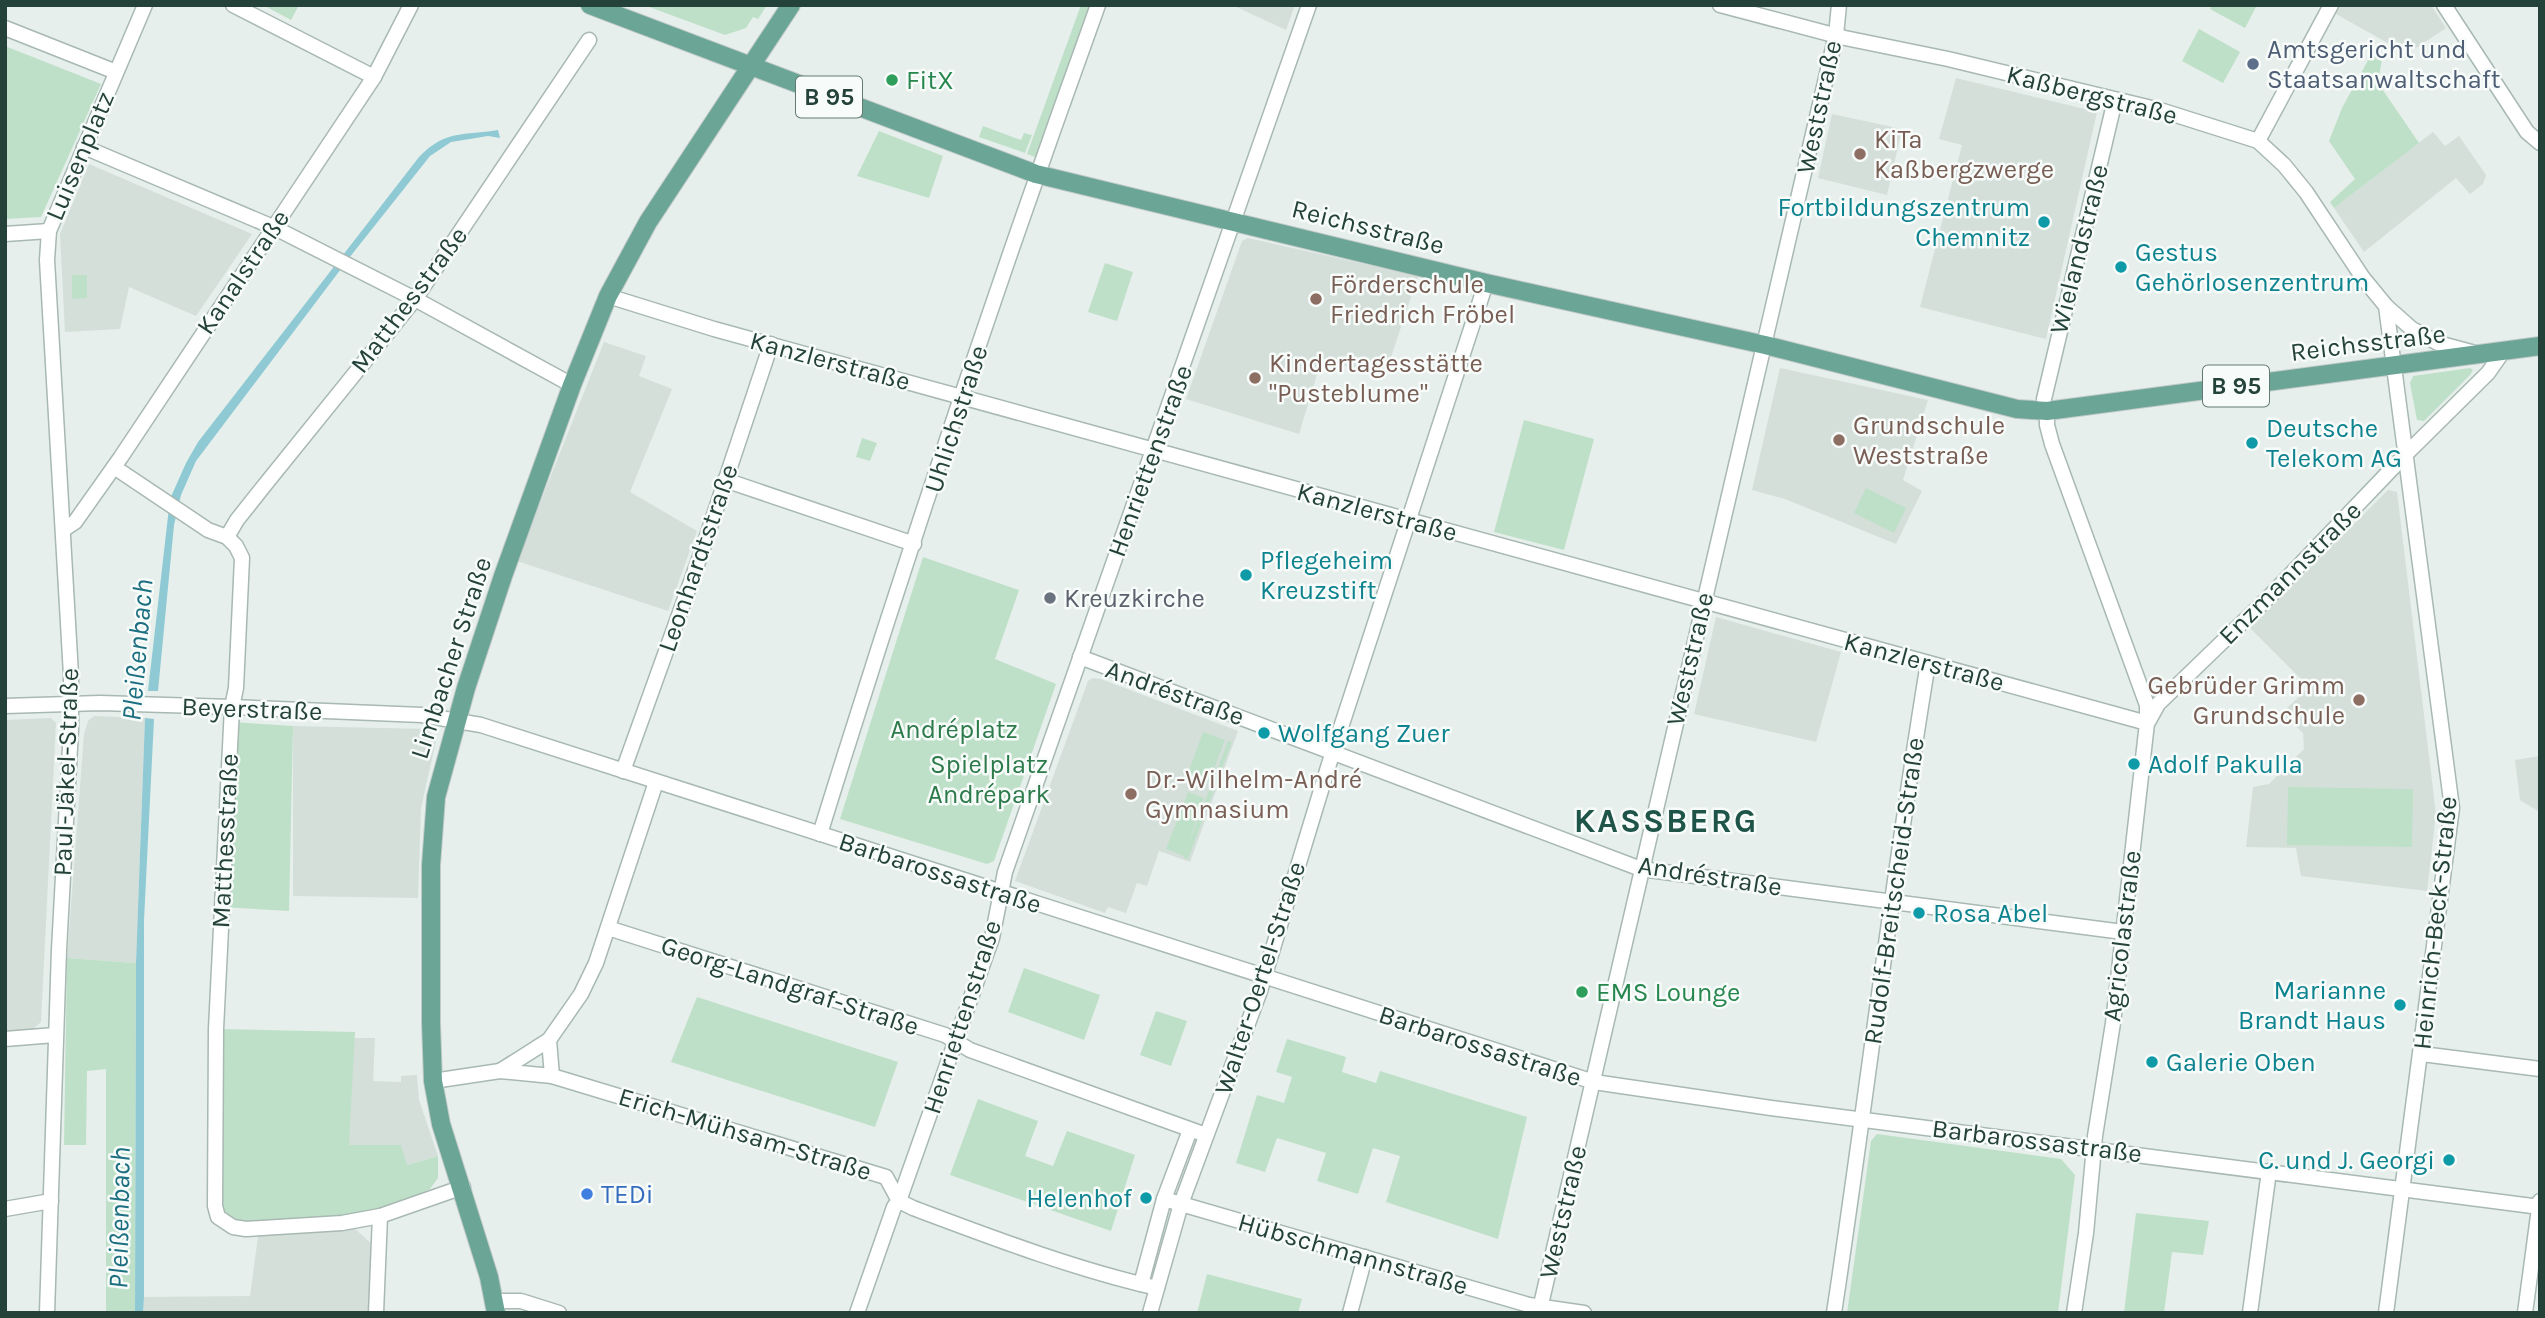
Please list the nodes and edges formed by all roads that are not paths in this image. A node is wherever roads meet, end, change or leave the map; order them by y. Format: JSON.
{"nodes":[{"id":1,"x":145,"y":5,"type":"edge"},
{"id":2,"x":233,"y":5,"type":"edge"},
{"id":3,"x":411,"y":5,"type":"edge"},
{"id":4,"x":791,"y":5,"type":"edge"},
{"id":5,"x":1098,"y":5,"type":"edge"},
{"id":6,"x":1309,"y":5,"type":"edge"},
{"id":7,"x":1720,"y":5,"type":"edge"},
{"id":8,"x":1839,"y":5,"type":"edge"},
{"id":9,"x":2331,"y":5,"type":"edge"},
{"id":10,"x":2444,"y":5,"type":"edge"},
{"id":11,"x":599,"y":7,"type":"edge"},
{"id":12,"x":5,"y":27,"type":"edge"},
{"id":13,"x":1836,"y":36,"type":"junction"},
{"id":14,"x":589,"y":40,"type":"dead end"},
{"id":15,"x":752,"y":68,"type":"junction"},
{"id":16,"x":116,"y":72,"type":"junction"},
{"id":17,"x":374,"y":77,"type":"junction"},
{"id":18,"x":2115,"y":100,"type":"junction"},
{"id":19,"x":2258,"y":141,"type":"junction"},
{"id":20,"x":2540,"y":143,"type":"edge"},
{"id":21,"x":84,"y":147,"type":"junction"},
{"id":22,"x":1036,"y":174,"type":"junction"},
{"id":23,"x":1234,"y":222,"type":"junction"},
{"id":24,"x":273,"y":227,"type":"junction"},
{"id":25,"x":49,"y":232,"type":"junction"},
{"id":26,"x":5,"y":234,"type":"edge"},
{"id":27,"x":1486,"y":283,"type":"junction"},
{"id":28,"x":608,"y":296,"type":"junction"},
{"id":29,"x":415,"y":299,"type":"junction"},
{"id":30,"x":2386,"y":306,"type":"junction"},
{"id":31,"x":771,"y":344,"type":"junction"},
{"id":32,"x":1765,"y":345,"type":"junction"},
{"id":33,"x":2540,"y":346,"type":"edge"},
{"id":34,"x":2502,"y":353,"type":"junction"},
{"id":35,"x":2482,"y":355,"type":"junction"},
{"id":36,"x":2395,"y":367,"type":"junction"},
{"id":37,"x":572,"y":385,"type":"junction"},
{"id":38,"x":962,"y":398,"type":"junction"},
{"id":39,"x":2046,"y":405,"type":"junction"},
{"id":40,"x":1153,"y":451,"type":"junction"},
{"id":41,"x":2406,"y":454,"type":"junction"},
{"id":42,"x":114,"y":467,"type":"junction"},
{"id":43,"x":725,"y":480,"type":"junction"},
{"id":44,"x":1409,"y":521,"type":"junction"},
{"id":45,"x":63,"y":530,"type":"junction"},
{"id":46,"x":227,"y":537,"type":"junction"},
{"id":47,"x":914,"y":544,"type":"junction"},
{"id":48,"x":1703,"y":601,"type":"junction"},
{"id":49,"x":1080,"y":657,"type":"junction"},
{"id":50,"x":1928,"y":663,"type":"junction"},
{"id":51,"x":71,"y":703,"type":"junction"},
{"id":52,"x":5,"y":705,"type":"edge"},
{"id":53,"x":232,"y":707,"type":"junction"},
{"id":54,"x":456,"y":721,"type":"junction"},
{"id":55,"x":2147,"y":723,"type":"junction"},
{"id":56,"x":1333,"y":751,"type":"junction"},
{"id":57,"x":623,"y":771,"type":"junction"},
{"id":58,"x":656,"y":782,"type":"junction"},
{"id":59,"x":820,"y":834,"type":"junction"},
{"id":60,"x":1641,"y":869,"type":"junction"},
{"id":61,"x":1001,"y":892,"type":"junction"},
{"id":62,"x":1892,"y":901,"type":"junction"},
{"id":63,"x":608,"y":928,"type":"junction"},
{"id":64,"x":2123,"y":932,"type":"junction"},
{"id":65,"x":1263,"y":976,"type":"junction"},
{"id":66,"x":55,"y":1035,"type":"junction"},
{"id":67,"x":5,"y":1039,"type":"edge"},
{"id":68,"x":549,"y":1040,"type":"junction"},
{"id":69,"x":956,"y":1042,"type":"junction"},
{"id":70,"x":2422,"y":1054,"type":"junction"},
{"id":71,"x":2540,"y":1069,"type":"edge"},
{"id":72,"x":500,"y":1071,"type":"junction"},
{"id":73,"x":552,"y":1076,"type":"junction"},
{"id":74,"x":433,"y":1082,"type":"junction"},
{"id":75,"x":1594,"y":1082,"type":"junction"},
{"id":76,"x":1863,"y":1119,"type":"junction"},
{"id":77,"x":1190,"y":1130,"type":"junction"},
{"id":78,"x":1206,"y":1135,"type":"junction"},
{"id":79,"x":2093,"y":1148,"type":"junction"},
{"id":80,"x":2269,"y":1171,"type":"junction"},
{"id":81,"x":463,"y":1187,"type":"junction"},
{"id":82,"x":2403,"y":1188,"type":"junction"},
{"id":83,"x":1164,"y":1199,"type":"junction"},
{"id":84,"x":899,"y":1201,"type":"junction"},
{"id":85,"x":2540,"y":1201,"type":"edge"},
{"id":86,"x":51,"y":1202,"type":"junction"},
{"id":87,"x":1181,"y":1204,"type":"junction"},
{"id":88,"x":2539,"y":1206,"type":"edge"},
{"id":89,"x":5,"y":1209,"type":"edge"},
{"id":90,"x":380,"y":1216,"type":"junction"},
{"id":91,"x":1365,"y":1257,"type":"junction"},
{"id":92,"x":1141,"y":1284,"type":"junction"},
{"id":93,"x":1157,"y":1288,"type":"junction"},
{"id":94,"x":496,"y":1307,"type":"edge"},
{"id":95,"x":1540,"y":1310,"type":"edge"},
{"id":96,"x":47,"y":1313,"type":"edge"},
{"id":97,"x":376,"y":1313,"type":"edge"},
{"id":98,"x":559,"y":1313,"type":"edge"},
{"id":99,"x":857,"y":1313,"type":"edge"},
{"id":100,"x":1150,"y":1313,"type":"edge"},
{"id":101,"x":1350,"y":1313,"type":"edge"},
{"id":102,"x":1584,"y":1313,"type":"edge"},
{"id":103,"x":1834,"y":1313,"type":"edge"},
{"id":104,"x":2074,"y":1313,"type":"edge"},
{"id":105,"x":2250,"y":1313,"type":"edge"},
{"id":106,"x":2386,"y":1313,"type":"edge"},
{"id":107,"x":2525,"y":1313,"type":"edge"}],
"edges":[{"from":1,"to":16,"type":"street"},
{"from":2,"to":17,"type":"street"},
{"from":3,"to":17,"type":"street","name":"Kanalstraße"},
{"from":4,"to":15,"type":"main road","name":"Limbacher Straße"},
{"from":5,"to":22,"type":"street","name":"Uhlichstraße"},
{"from":6,"to":23,"type":"street","name":"Henriettenstraße"},
{"from":7,"to":13,"type":"street","name":"Kaßbergstraße"},
{"from":8,"to":13,"type":"street","name":"Weststraße"},
{"from":9,"to":19,"type":"street"},
{"from":10,"to":20,"type":"street"},
{"from":11,"to":15,"type":"main road","number":"B 95"},
{"from":12,"to":16,"type":"street","name":"Luisenplatz"},
{"from":13,"to":18,"type":"street","name":"Kaßbergstraße"},
{"from":13,"to":32,"type":"street","name":"Weststraße"},
{"from":14,"to":29,"type":"street","name":"Matthesstraße"},
{"from":15,"to":22,"type":"main road","name":"Reichsstraße","number":"B 95"},
{"from":15,"to":28,"type":"main road","name":"Limbacher Straße"},
{"from":16,"to":21,"type":"street","name":"Luisenplatz"},
{"from":17,"to":24,"type":"street","name":"Kanalstraße"},
{"from":18,"to":19,"type":"street","name":"Kaßbergstraße"},
{"from":18,"to":39,"type":"street","name":"Wielandstraße"},
{"from":19,"to":30,"type":"street","name":"Kaßbergstraße"},
{"from":21,"to":24,"type":"street"},
{"from":21,"to":25,"type":"street","name":"Luisenplatz"},
{"from":22,"to":23,"type":"main road","name":"Reichsstraße","number":"B 95"},
{"from":22,"to":38,"type":"street","name":"Uhlichstraße"},
{"from":23,"to":27,"type":"main road","name":"Reichsstraße","number":"B 95"},
{"from":23,"to":40,"type":"street","name":"Henriettenstraße"},
{"from":24,"to":29,"type":"street"},
{"from":24,"to":42,"type":"street","name":"Kanalstraße"},
{"from":25,"to":26,"type":"street","name":"Luisenplatz"},
{"from":25,"to":45,"type":"street","name":"Paul-Jäkel-Straße"},
{"from":27,"to":32,"type":"main road","name":"Reichsstraße","number":"B 95"},
{"from":27,"to":44,"type":"street","name":"Walter-Oertel-Straße"},
{"from":28,"to":31,"type":"street","name":"Kanzlerstraße"},
{"from":28,"to":37,"type":"main road","name":"Limbacher Straße"},
{"from":29,"to":37,"type":"street"},
{"from":29,"to":46,"type":"street","name":"Matthesstraße"},
{"from":30,"to":35,"type":"street","name":"Kaßbergstraße"},
{"from":30,"to":36,"type":"street"},
{"from":31,"to":38,"type":"street","name":"Kanzlerstraße"},
{"from":31,"to":43,"type":"street","name":"Leonhardtstraße"},
{"from":32,"to":39,"type":"main road","name":"Reichsstraße","number":"B 95"},
{"from":32,"to":48,"type":"street","name":"Weststraße"},
{"from":33,"to":34,"type":"main road","name":"Reichsstraße","number":"B 95"},
{"from":34,"to":35,"type":"main road","name":"Reichsstraße","number":"B 95"},
{"from":34,"to":41,"type":"street","name":"Enzmannstraße"},
{"from":35,"to":36,"type":"main road","name":"Reichsstraße","number":"B 95"},
{"from":36,"to":39,"type":"main road","name":"Reichsstraße","number":"B 95"},
{"from":36,"to":41,"type":"street","name":"Heinrich-Beck-Straße"},
{"from":37,"to":54,"type":"main road","name":"Limbacher Straße"},
{"from":38,"to":40,"type":"street","name":"Kanzlerstraße"},
{"from":38,"to":47,"type":"street","name":"Uhlichstraße"},
{"from":39,"to":55,"type":"street"},
{"from":40,"to":44,"type":"street","name":"Kanzlerstraße"},
{"from":40,"to":49,"type":"street","name":"Henriettenstraße"},
{"from":41,"to":55,"type":"street","name":"Enzmannstraße"},
{"from":41,"to":70,"type":"street","name":"Heinrich-Beck-Straße"},
{"from":42,"to":45,"type":"street","name":"Kanalstraße"},
{"from":42,"to":46,"type":"street"},
{"from":43,"to":47,"type":"street"},
{"from":43,"to":57,"type":"street","name":"Leonhardtstraße"},
{"from":44,"to":48,"type":"street","name":"Kanzlerstraße"},
{"from":44,"to":56,"type":"street","name":"Walter-Oertel-Straße"},
{"from":45,"to":51,"type":"street","name":"Paul-Jäkel-Straße"},
{"from":46,"to":53,"type":"street","name":"Matthesstraße"},
{"from":47,"to":59,"type":"street","name":"Uhlichstraße"},
{"from":48,"to":50,"type":"street","name":"Kanzlerstraße"},
{"from":48,"to":60,"type":"street","name":"Weststraße"},
{"from":49,"to":56,"type":"street","name":"Andréstraße"},
{"from":49,"to":61,"type":"street","name":"Henriettenstraße"},
{"from":50,"to":55,"type":"street","name":"Kanzlerstraße"},
{"from":50,"to":62,"type":"street","name":"Rudolf-Breitscheid-Straße"},
{"from":51,"to":52,"type":"street","name":"Beyerstraße"},
{"from":51,"to":53,"type":"street","name":"Beyerstraße"},
{"from":51,"to":66,"type":"street","name":"Paul-Jäkel-Straße"},
{"from":53,"to":54,"type":"street","name":"Beyerstraße"},
{"from":53,"to":90,"type":"street","name":"Matthesstraße"},
{"from":54,"to":57,"type":"street","name":"Barbarossastraße"},
{"from":54,"to":74,"type":"main road","name":"Limbacher Straße"},
{"from":55,"to":64,"type":"street","name":"Agricolastraße"},
{"from":56,"to":60,"type":"street","name":"Andréstraße"},
{"from":56,"to":65,"type":"street","name":"Walter-Oertel-Straße"},
{"from":57,"to":58,"type":"street","name":"Barbarossastraße"},
{"from":58,"to":59,"type":"street","name":"Barbarossastraße"},
{"from":58,"to":63,"type":"street"},
{"from":59,"to":61,"type":"street","name":"Barbarossastraße"},
{"from":60,"to":62,"type":"street","name":"Andréstraße"},
{"from":60,"to":75,"type":"street","name":"Weststraße"},
{"from":61,"to":65,"type":"street","name":"Barbarossastraße"},
{"from":61,"to":69,"type":"street","name":"Henriettenstraße"},
{"from":62,"to":64,"type":"street","name":"Andréstraße"},
{"from":62,"to":76,"type":"street","name":"Rudolf-Breitscheid-Straße"},
{"from":63,"to":68,"type":"street"},
{"from":63,"to":69,"type":"street","name":"Georg-Landgraf-Straße"},
{"from":64,"to":79,"type":"street","name":"Agricolastraße"},
{"from":65,"to":75,"type":"street","name":"Barbarossastraße"},
{"from":65,"to":78,"type":"street","name":"Walter-Oertel-Straße"},
{"from":66,"to":67,"type":"street"},
{"from":66,"to":86,"type":"street","name":"Paul-Jäkel-Straße"},
{"from":68,"to":72,"type":"street"},
{"from":68,"to":73,"type":"street"},
{"from":69,"to":77,"type":"street","name":"Georg-Landgraf-Straße"},
{"from":69,"to":84,"type":"street","name":"Henriettenstraße"},
{"from":70,"to":71,"type":"street"},
{"from":70,"to":82,"type":"street","name":"Heinrich-Beck-Straße"},
{"from":72,"to":73,"type":"street","name":"Erich-Mühsam-Straße"},
{"from":72,"to":74,"type":"street","name":"Erich-Mühsam-Straße"},
{"from":73,"to":84,"type":"street","name":"Erich-Mühsam-Straße"},
{"from":74,"to":81,"type":"main road","name":"Limbacher Straße"},
{"from":75,"to":76,"type":"street","name":"Barbarossastraße"},
{"from":75,"to":95,"type":"street","name":"Weststraße"},
{"from":76,"to":79,"type":"street","name":"Barbarossastraße"},
{"from":76,"to":103,"type":"street","name":"Rudolf-Breitscheid-Straße"},
{"from":77,"to":78,"type":"street","name":"Georg-Landgraf-Straße"},
{"from":77,"to":83,"type":"street"},
{"from":78,"to":87,"type":"street","name":"Walter-Oertel-Straße"},
{"from":79,"to":80,"type":"street","name":"Barbarossastraße"},
{"from":79,"to":104,"type":"street","name":"Agricolastraße"},
{"from":80,"to":82,"type":"street","name":"Barbarossastraße"},
{"from":80,"to":105,"type":"street"},
{"from":81,"to":90,"type":"street","name":"Matthesstraße"},
{"from":81,"to":94,"type":"main road","name":"Limbacher Straße"},
{"from":82,"to":88,"type":"street","name":"Barbarossastraße"},
{"from":82,"to":106,"type":"street","name":"Heinrich-Beck-Straße"},
{"from":83,"to":87,"type":"street","name":"Hübschmannstraße"},
{"from":83,"to":92,"type":"street"},
{"from":84,"to":92,"type":"street","name":"Erich-Mühsam-Straße"},
{"from":84,"to":99,"type":"street","name":"Henriettenstraße"},
{"from":85,"to":88,"type":"street"},
{"from":86,"to":89,"type":"street"},
{"from":86,"to":96,"type":"street","name":"Paul-Jäkel-Straße"},
{"from":87,"to":91,"type":"street","name":"Hübschmannstraße"},
{"from":87,"to":93,"type":"street","name":"Walter-Oertel-Straße"},
{"from":88,"to":107,"type":"street"},
{"from":90,"to":97,"type":"street"},
{"from":91,"to":95,"type":"street","name":"Hübschmannstraße"},
{"from":91,"to":101,"type":"street"},
{"from":92,"to":93,"type":"street","name":"Erich-Mühsam-Straße"},
{"from":93,"to":100,"type":"street","name":"Walter-Oertel-Straße"},
{"from":94,"to":98,"type":"street"},
{"from":95,"to":102,"type":"street","name":"Hübschmannstraße"}]}
